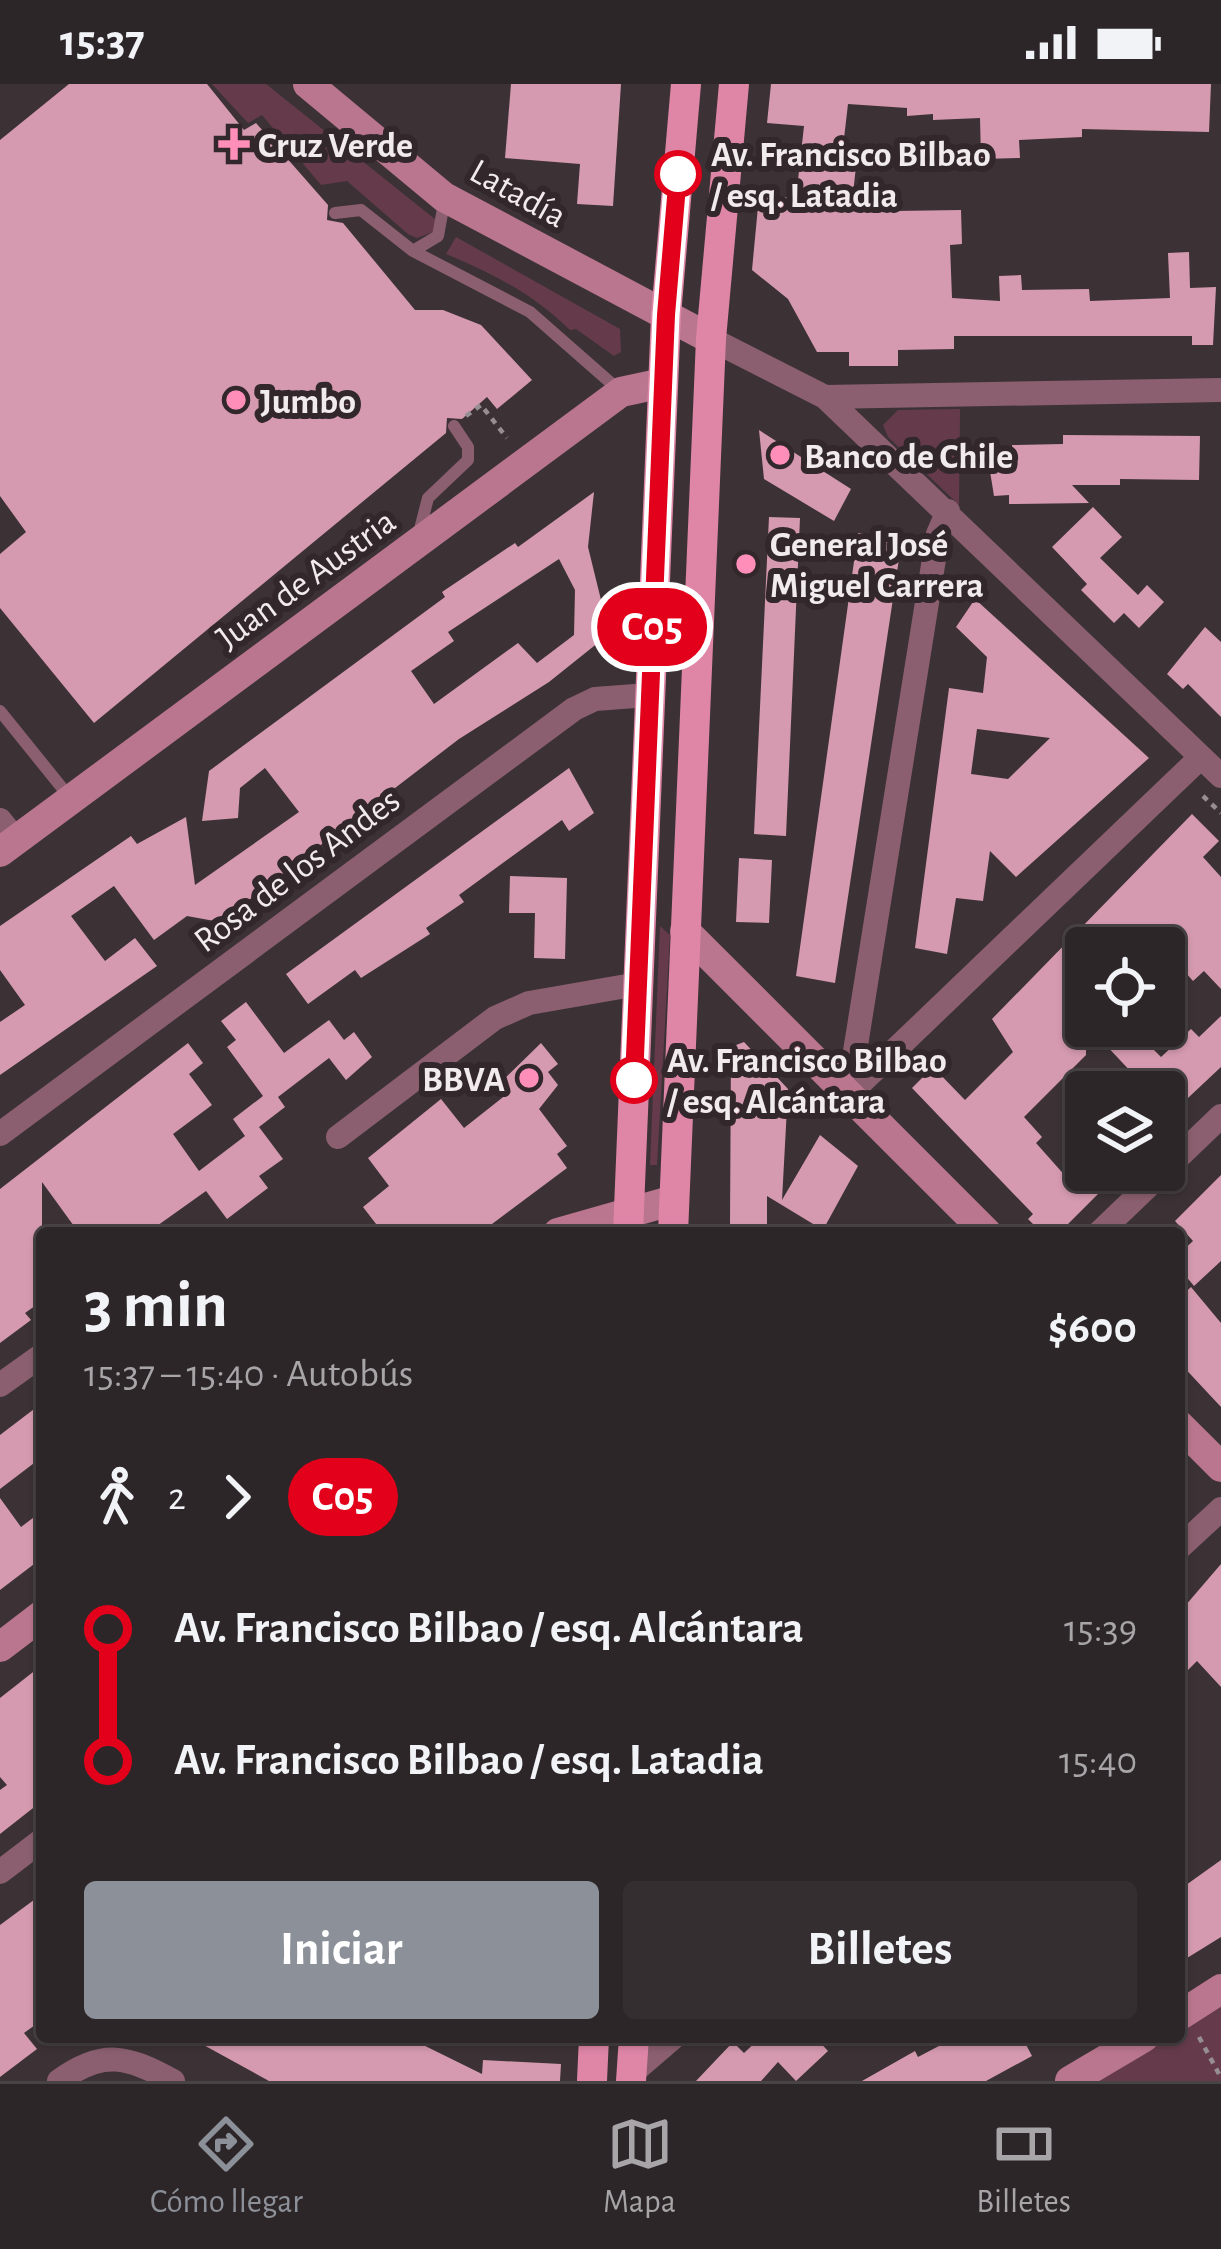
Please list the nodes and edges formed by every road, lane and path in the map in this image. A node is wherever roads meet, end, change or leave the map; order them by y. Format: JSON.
{"nodes":[{"id":1,"x":308,"y":84,"type":"edge"},
{"id":2,"x":686,"y":84,"type":"edge"},
{"id":3,"x":734,"y":84,"type":"edge"},
{"id":4,"x":444,"y":197,"type":"junction"},
{"id":5,"x":334,"y":213,"type":"dead end"},
{"id":6,"x":413,"y":251,"type":"junction"},
{"id":7,"x":666,"y":315,"type":"junction"},
{"id":8,"x":710,"y":339,"type":"junction"},
{"id":9,"x":663,"y":383,"type":"junction"},
{"id":10,"x":1221,"y":390,"type":"edge"},
{"id":11,"x":621,"y":392,"type":"junction"},
{"id":12,"x":825,"y":397,"type":"junction"},
{"id":13,"x":458,"y":423,"type":"joint"},
{"id":14,"x":507,"y":438,"type":"dead end"},
{"id":15,"x":706,"y":440,"type":"junction"},
{"id":16,"x":948,"y":511,"type":"junction"},
{"id":17,"x":417,"y":544,"type":"junction"},
{"id":18,"x":648,"y":695,"type":"junction"},
{"id":19,"x":0,"y":711,"type":"edge"},
{"id":20,"x":1202,"y":757,"type":"junction"},
{"id":21,"x":1221,"y":776,"type":"edge"},
{"id":22,"x":1195,"y":788,"type":"dead end"},
{"id":23,"x":71,"y":799,"type":"junction"},
{"id":24,"x":1221,"y":813,"type":"edge"},
{"id":25,"x":6,"y":837,"type":"edge"},
{"id":26,"x":644,"y":870,"type":"junction"},
{"id":27,"x":685,"y":931,"type":"junction"},
{"id":28,"x":638,"y":984,"type":"junction"},
{"id":29,"x":848,"y":1095,"type":"junction"},
{"id":30,"x":1221,"y":1116,"type":"edge"},
{"id":31,"x":0,"y":1134,"type":"edge"},
{"id":32,"x":338,"y":1138,"type":"dead end"},
{"id":33,"x":674,"y":1200,"type":"junction"},
{"id":34,"x":629,"y":1222,"type":"edge"},
{"id":35,"x":597,"y":1227,"type":"edge"},
{"id":36,"x":673,"y":1227,"type":"edge"},
{"id":37,"x":980,"y":1227,"type":"edge"},
{"id":38,"x":1105,"y":1227,"type":"edge"},
{"id":39,"x":36,"y":1359,"type":"edge"},
{"id":40,"x":0,"y":1385,"type":"edge"},
{"id":41,"x":1185,"y":1431,"type":"edge"},
{"id":42,"x":1221,"y":1467,"type":"edge"},
{"id":43,"x":1221,"y":1509,"type":"edge"},
{"id":44,"x":1185,"y":1543,"type":"edge"},
{"id":45,"x":36,"y":1620,"type":"edge"},
{"id":46,"x":0,"y":1647,"type":"edge"},
{"id":47,"x":36,"y":1845,"type":"edge"},
{"id":48,"x":0,"y":1872,"type":"edge"},
{"id":49,"x":1221,"y":1989,"type":"edge"},
{"id":50,"x":1185,"y":2013,"type":"edge"},
{"id":51,"x":1185,"y":2017,"type":"edge"},
{"id":52,"x":594,"y":2043,"type":"edge"},
{"id":53,"x":634,"y":2043,"type":"edge"},
{"id":54,"x":668,"y":2043,"type":"edge"},
{"id":55,"x":1134,"y":2043,"type":"edge"},
{"id":56,"x":1220,"y":2074,"type":"edge"},
{"id":57,"x":631,"y":2077,"type":"edge"},
{"id":58,"x":59,"y":2081,"type":"edge"},
{"id":59,"x":173,"y":2081,"type":"edge"},
{"id":60,"x":592,"y":2081,"type":"edge"},
{"id":61,"x":1070,"y":2081,"type":"edge"},
{"id":62,"x":1211,"y":2081,"type":"edge"}],
"edges":[{"from":1,"to":4,"type":"street","name":"Latadía"},
{"from":2,"to":7,"type":"main road"},
{"from":3,"to":8,"type":"main road"},
{"from":4,"to":6,"type":"lane"},
{"from":4,"to":7,"type":"street","name":"Latadía"},
{"from":5,"to":6,"type":"lane"},
{"from":6,"to":11,"type":"lane"},
{"from":7,"to":8,"type":"street","name":"Latadía"},
{"from":7,"to":9,"type":"main road"},
{"from":8,"to":12,"type":"street"},
{"from":8,"to":15,"type":"main road"},
{"from":9,"to":11,"type":"street","name":"Juan de Austria"},
{"from":9,"to":15,"type":"main road"},
{"from":9,"to":18,"type":"main road"},
{"from":10,"to":12,"type":"street"},
{"from":11,"to":17,"type":"street","name":"Juan de Austria"},
{"from":12,"to":16,"type":"street"},
{"from":13,"to":14,"type":"path"},
{"from":13,"to":17,"type":"lane"},
{"from":15,"to":27,"type":"main road"},
{"from":16,"to":20,"type":"street"},
{"from":16,"to":29,"type":"street"},
{"from":17,"to":23,"type":"street","name":"Juan de Austria"},
{"from":18,"to":26,"type":"main road"},
{"from":18,"to":31,"type":"street","name":"Rosa de los Andes"},
{"from":19,"to":23,"type":"lane"},
{"from":20,"to":21,"type":"street"},
{"from":20,"to":29,"type":"street"},
{"from":22,"to":24,"type":"path"},
{"from":23,"to":25,"type":"street","name":"Juan de Austria"},
{"from":26,"to":27,"type":"main road"},
{"from":26,"to":28,"type":"main road"},
{"from":27,"to":29,"type":"street"},
{"from":27,"to":33,"type":"main road"},
{"from":28,"to":32,"type":"street"},
{"from":28,"to":34,"type":"main road"},
{"from":29,"to":37,"type":"street"},
{"from":30,"to":38,"type":"street"},
{"from":33,"to":34,"type":"street"},
{"from":33,"to":36,"type":"main road"},
{"from":34,"to":35,"type":"street"},
{"from":39,"to":40,"type":"street"},
{"from":41,"to":42,"type":"street"},
{"from":43,"to":44,"type":"street"},
{"from":45,"to":46,"type":"street"},
{"from":47,"to":48,"type":"street"},
{"from":49,"to":50,"type":"street"},
{"from":51,"to":56,"type":"path"},
{"from":52,"to":60,"type":"main road"},
{"from":53,"to":57,"type":"main road"},
{"from":54,"to":57,"type":"street"},
{"from":55,"to":61,"type":"street"},
{"from":56,"to":62,"type":"path"},
{"from":58,"to":59,"type":"street"}]}
